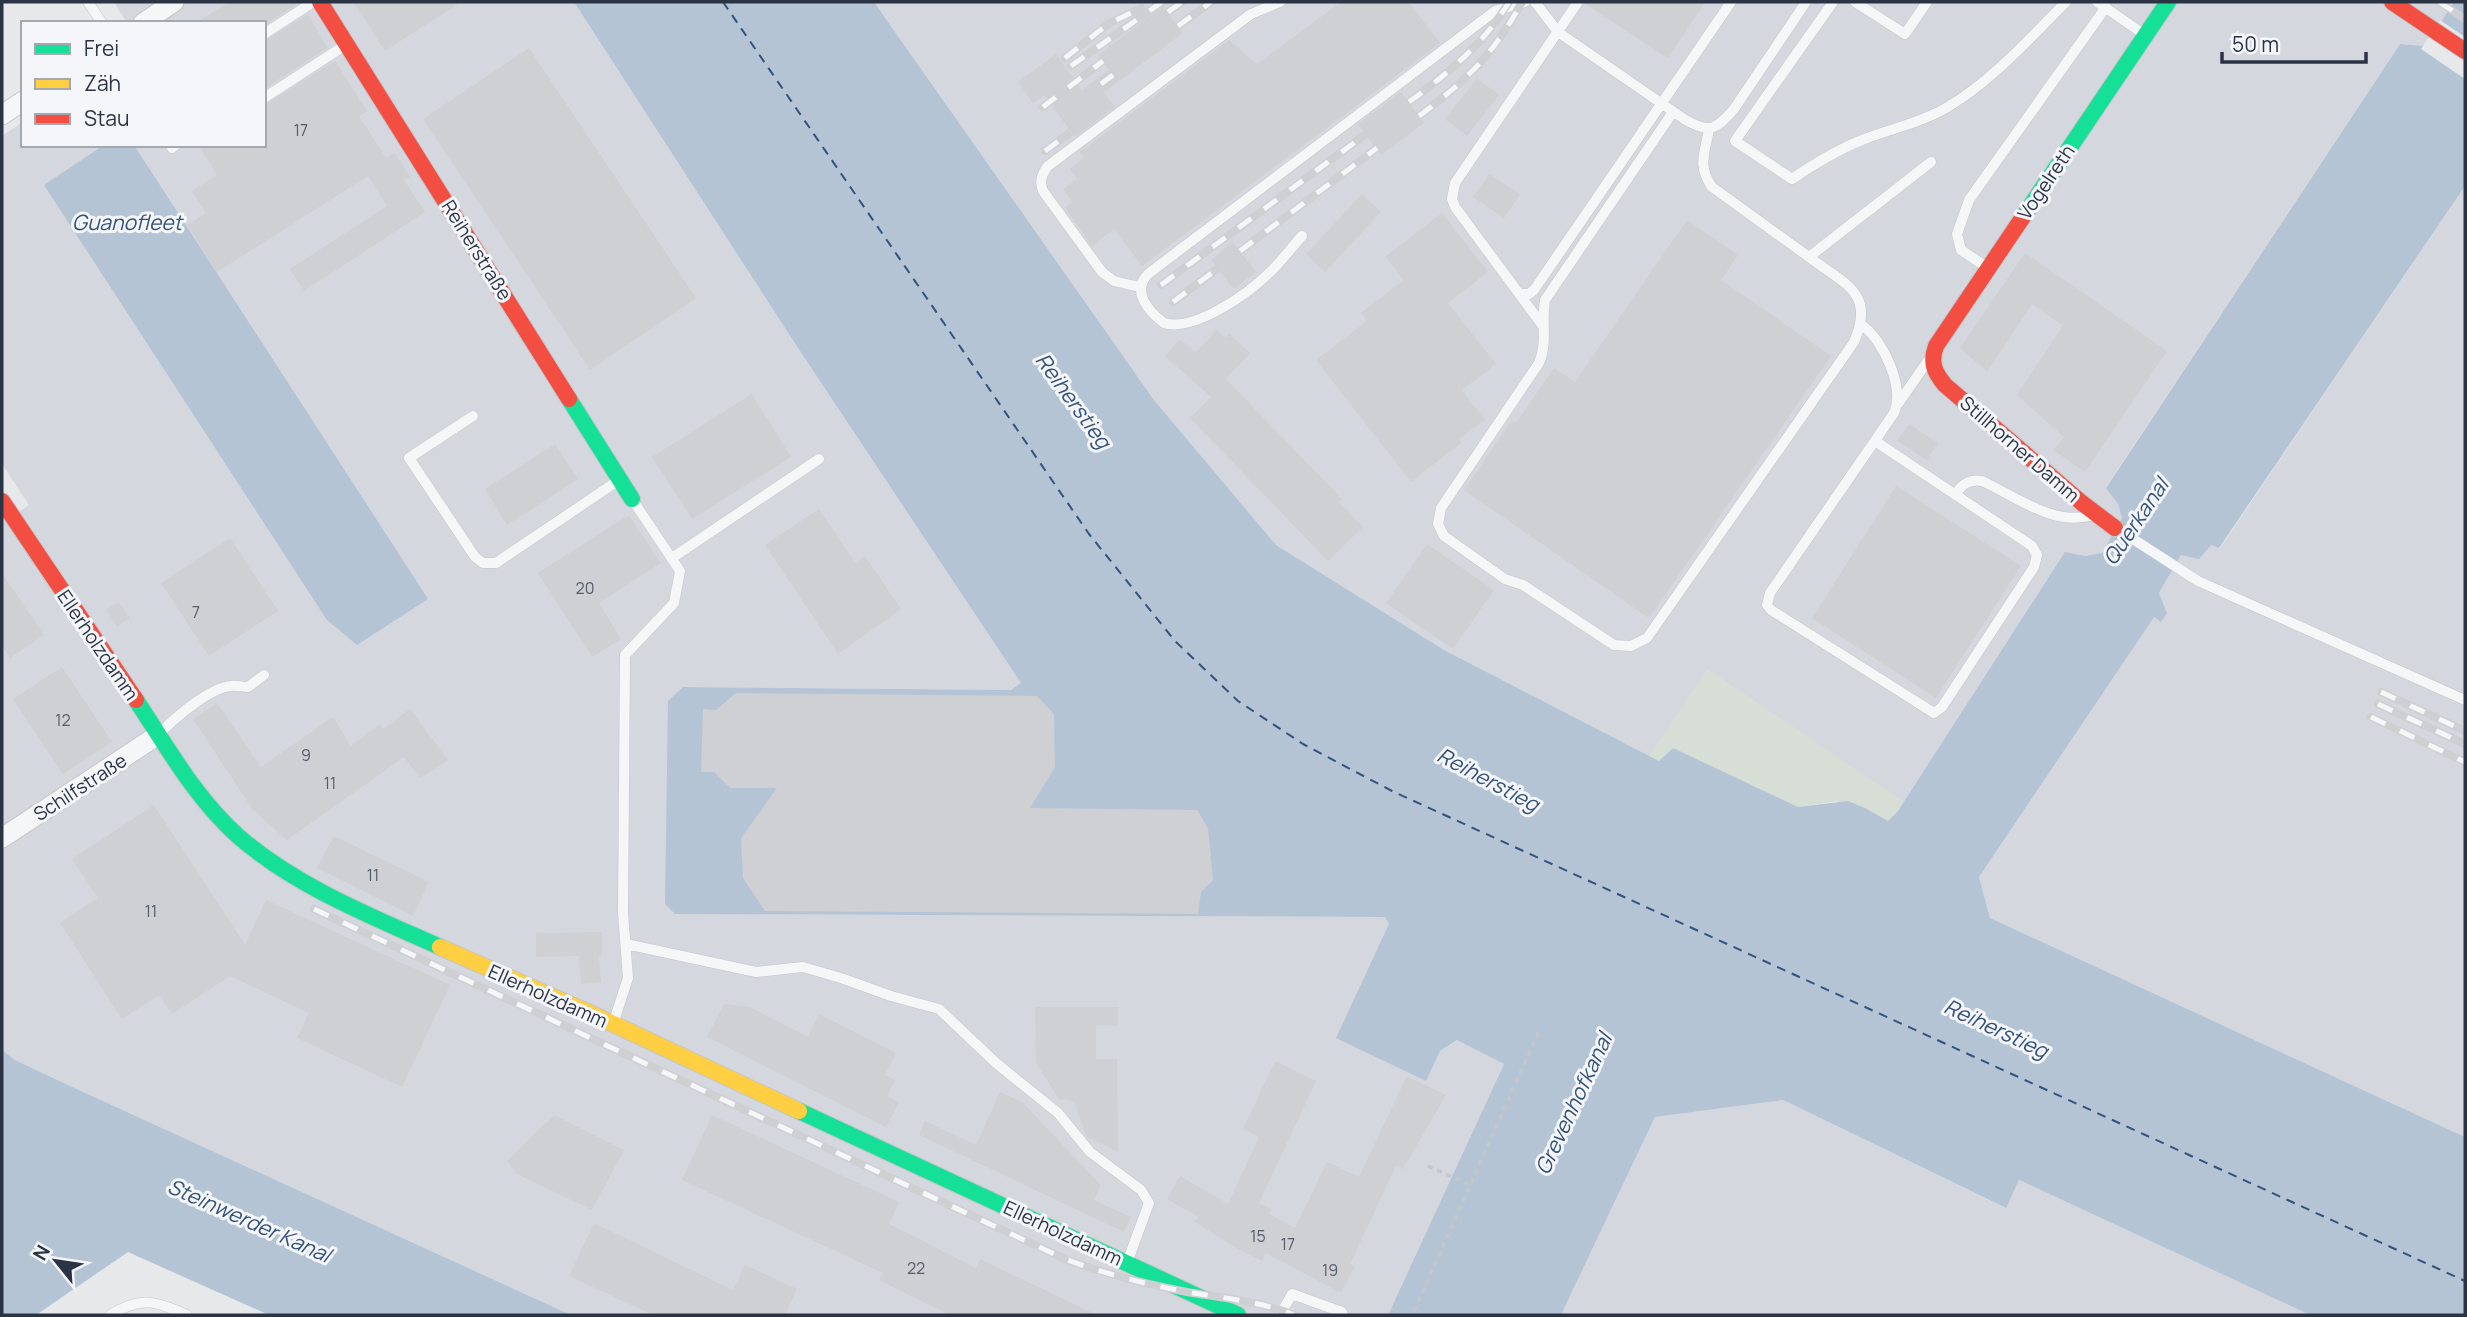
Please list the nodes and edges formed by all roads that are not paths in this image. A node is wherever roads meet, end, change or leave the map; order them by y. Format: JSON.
{"nodes":[{"id":1,"x":88,"y":2,"type":"edge"},
{"id":2,"x":174,"y":2,"type":"edge"},
{"id":3,"x":313,"y":2,"type":"edge"},
{"id":4,"x":320,"y":2,"type":"edge"},
{"id":5,"x":1280,"y":2,"type":"edge"},
{"id":6,"x":1525,"y":2,"type":"edge"},
{"id":7,"x":1535,"y":2,"type":"edge"},
{"id":8,"x":1578,"y":2,"type":"edge"},
{"id":9,"x":1731,"y":2,"type":"edge"},
{"id":10,"x":1806,"y":2,"type":"edge"},
{"id":11,"x":1833,"y":2,"type":"edge"},
{"id":12,"x":1855,"y":2,"type":"edge"},
{"id":13,"x":1927,"y":2,"type":"edge"},
{"id":14,"x":2066,"y":2,"type":"edge"},
{"id":15,"x":2168,"y":2,"type":"edge"},
{"id":16,"x":2392,"y":2,"type":"edge"},
{"id":17,"x":2102,"y":5,"type":"edge"},
{"id":18,"x":1497,"y":6,"type":"edge"},
{"id":19,"x":101,"y":21,"type":"edge"},
{"id":20,"x":146,"y":21,"type":"edge"},
{"id":21,"x":1558,"y":32,"type":"junction"},
{"id":22,"x":266,"y":33,"type":"edge"},
{"id":23,"x":2145,"y":36,"type":"junction"},
{"id":24,"x":347,"y":44,"type":"junction"},
{"id":25,"x":2465,"y":51,"type":"edge"},
{"id":26,"x":266,"y":97,"type":"edge"},
{"id":27,"x":21,"y":102,"type":"edge"},
{"id":28,"x":1660,"y":103,"type":"junction"},
{"id":29,"x":1673,"y":112,"type":"junction"},
{"id":30,"x":2,"y":115,"type":"edge"},
{"id":31,"x":1709,"y":129,"type":"junction"},
{"id":32,"x":1931,"y":162,"type":"dead end"},
{"id":33,"x":1302,"y":236,"type":"dead end"},
{"id":34,"x":1559,"y":253,"type":"junction"},
{"id":35,"x":1809,"y":257,"type":"junction"},
{"id":36,"x":1988,"y":268,"type":"junction"},
{"id":37,"x":1139,"y":287,"type":"junction"},
{"id":38,"x":1519,"y":294,"type":"junction"},
{"id":39,"x":1544,"y":305,"type":"junction"},
{"id":40,"x":1861,"y":325,"type":"junction"},
{"id":41,"x":1543,"y":327,"type":"junction"},
{"id":42,"x":1931,"y":361,"type":"junction"},
{"id":43,"x":1898,"y":404,"type":"junction"},
{"id":44,"x":473,"y":416,"type":"dead end"},
{"id":45,"x":1875,"y":441,"type":"junction"},
{"id":46,"x":819,"y":459,"type":"dead end"},
{"id":47,"x":620,"y":479,"type":"junction"},
{"id":48,"x":1955,"y":495,"type":"junction"},
{"id":49,"x":632,"y":499,"type":"joint"},
{"id":50,"x":4,"y":509,"type":"edge"},
{"id":51,"x":2097,"y":515,"type":"junction"},
{"id":52,"x":2115,"y":527,"type":"joint"},
{"id":53,"x":672,"y":558,"type":"junction"},
{"id":54,"x":264,"y":676,"type":"dead end"},
{"id":55,"x":2465,"y":700,"type":"edge"},
{"id":56,"x":158,"y":735,"type":"junction"},
{"id":57,"x":2,"y":838,"type":"edge"},
{"id":58,"x":626,"y":944,"type":"junction"},
{"id":59,"x":613,"y":1024,"type":"junction"},
{"id":60,"x":1127,"y":1263,"type":"junction"},
{"id":61,"x":110,"y":1315,"type":"edge"},
{"id":62,"x":187,"y":1315,"type":"edge"},
{"id":63,"x":1238,"y":1315,"type":"edge"},
{"id":64,"x":1280,"y":1315,"type":"edge"},
{"id":65,"x":1343,"y":1315,"type":"edge"}],
"edges":[{"from":1,"to":19,"type":"lane"},
{"from":2,"to":20,"type":"street"},
{"from":3,"to":22,"type":"lane"},
{"from":4,"to":24,"type":"street","name":"Reiherstraße"},
{"from":5,"to":37,"type":"lane"},
{"from":6,"to":18,"type":"lane"},
{"from":7,"to":21,"type":"lane"},
{"from":8,"to":21,"type":"lane"},
{"from":9,"to":28,"type":"lane"},
{"from":10,"to":31,"type":"lane"},
{"from":11,"to":14,"type":"lane"},
{"from":12,"to":13,"type":"lane"},
{"from":15,"to":23,"type":"street","name":"Vogelreth"},
{"from":16,"to":25,"type":"street"},
{"from":17,"to":23,"type":"lane"},
{"from":17,"to":36,"type":"lane"},
{"from":18,"to":37,"type":"lane"},
{"from":21,"to":28,"type":"lane"},
{"from":21,"to":38,"type":"lane"},
{"from":23,"to":36,"type":"street","name":"Vogelreth"},
{"from":24,"to":26,"type":"lane"},
{"from":24,"to":47,"type":"street","name":"Reiherstraße"},
{"from":27,"to":30,"type":"street"},
{"from":28,"to":29,"type":"lane"},
{"from":28,"to":34,"type":"lane"},
{"from":29,"to":31,"type":"lane"},
{"from":29,"to":39,"type":"lane"},
{"from":31,"to":35,"type":"lane"},
{"from":32,"to":35,"type":"lane"},
{"from":33,"to":37,"type":"lane"},
{"from":34,"to":38,"type":"lane"},
{"from":34,"to":39,"type":"lane"},
{"from":35,"to":40,"type":"lane"},
{"from":36,"to":42,"type":"street","name":"Vogelreth"},
{"from":38,"to":41,"type":"lane"},
{"from":39,"to":41,"type":"lane"},
{"from":40,"to":41,"type":"lane"},
{"from":40,"to":43,"type":"lane"},
{"from":42,"to":43,"type":"lane"},
{"from":42,"to":51,"type":"street","name":"Stillhorner Damm"},
{"from":43,"to":45,"type":"lane"},
{"from":44,"to":47,"type":"lane"},
{"from":45,"to":48,"type":"lane"},
{"from":45,"to":48,"type":"lane"},
{"from":46,"to":53,"type":"lane"},
{"from":47,"to":49,"type":"street","name":"Reiherstraße"},
{"from":48,"to":51,"type":"lane"},
{"from":49,"to":53,"type":"lane"},
{"from":50,"to":56,"type":"street","name":"Ellerholzdamm"},
{"from":51,"to":52,"type":"street","name":"Stillhorner Damm"},
{"from":52,"to":55,"type":"lane"},
{"from":53,"to":58,"type":"lane"},
{"from":54,"to":56,"type":"lane"},
{"from":56,"to":57,"type":"street","name":"Schilfstraße"},
{"from":56,"to":59,"type":"street","name":"Ellerholzdamm"},
{"from":58,"to":59,"type":"lane"},
{"from":58,"to":60,"type":"lane"},
{"from":59,"to":60,"type":"street","name":"Ellerholzdamm"},
{"from":60,"to":63,"type":"street","name":"Ellerholzdamm"},
{"from":61,"to":62,"type":"lane"},
{"from":64,"to":65,"type":"lane"}]}
